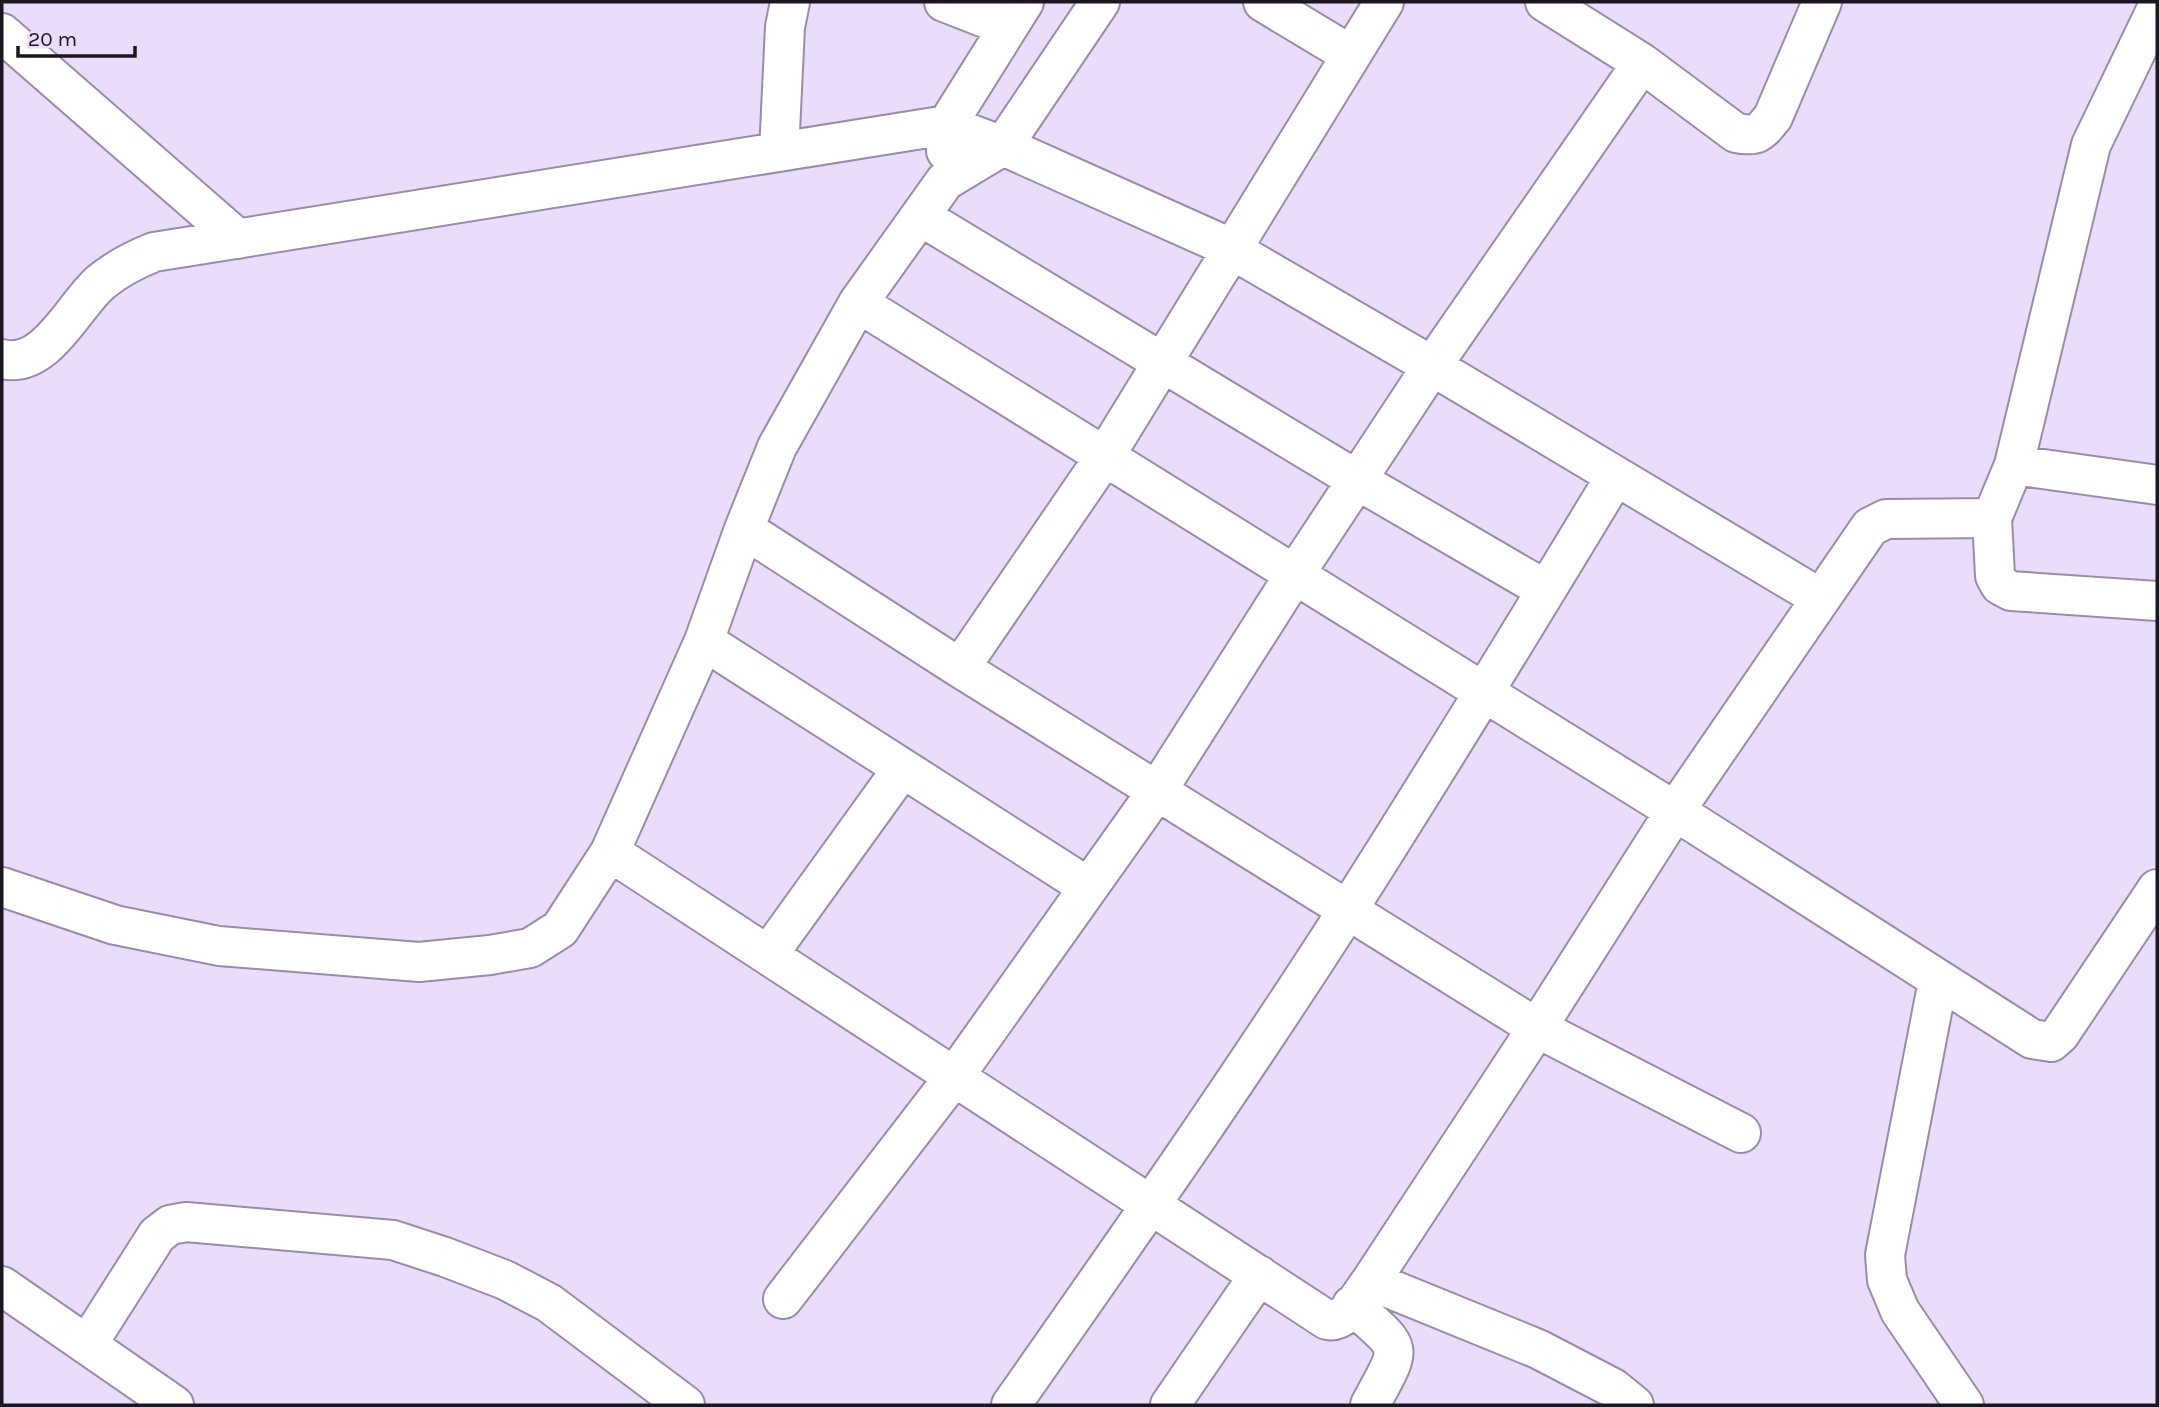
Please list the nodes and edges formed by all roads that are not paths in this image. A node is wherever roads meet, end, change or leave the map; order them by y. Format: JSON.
{"nodes":[{"id":1,"x":790,"y":2,"type":"edge"},
{"id":2,"x":944,"y":2,"type":"edge"},
{"id":3,"x":1100,"y":2,"type":"edge"},
{"id":4,"x":1263,"y":2,"type":"edge"},
{"id":5,"x":1384,"y":2,"type":"edge"},
{"id":6,"x":1545,"y":2,"type":"edge"},
{"id":7,"x":1822,"y":2,"type":"edge"},
{"id":8,"x":2157,"y":8,"type":"edge"},
{"id":9,"x":1016,"y":14,"type":"edge"},
{"id":10,"x":2,"y":33,"type":"edge"},
{"id":11,"x":1352,"y":55,"type":"junction"},
{"id":12,"x":1642,"y":63,"type":"junction"},
{"id":13,"x":947,"y":125,"type":"junction"},
{"id":14,"x":1003,"y":146,"type":"junction"},
{"id":15,"x":779,"y":152,"type":"junction"},
{"id":16,"x":945,"y":181,"type":"junction"},
{"id":17,"x":920,"y":216,"type":"junction"},
{"id":18,"x":238,"y":239,"type":"junction"},
{"id":19,"x":1232,"y":249,"type":"junction"},
{"id":20,"x":858,"y":303,"type":"junction"},
{"id":21,"x":2,"y":359,"type":"edge"},
{"id":22,"x":1163,"y":361,"type":"junction"},
{"id":23,"x":1432,"y":366,"type":"junction"},
{"id":24,"x":1105,"y":456,"type":"junction"},
{"id":25,"x":2014,"y":465,"type":"junction"},
{"id":26,"x":1615,"y":477,"type":"junction"},
{"id":27,"x":1357,"y":480,"type":"junction"},
{"id":28,"x":2157,"y":485,"type":"edge"},
{"id":29,"x":1992,"y":518,"type":"junction"},
{"id":30,"x":744,"y":528,"type":"junction"},
{"id":31,"x":1295,"y":574,"type":"junction"},
{"id":32,"x":1546,"y":590,"type":"junction"},
{"id":33,"x":1820,"y":598,"type":"junction"},
{"id":34,"x":2157,"y":601,"type":"edge"},
{"id":35,"x":704,"y":641,"type":"junction"},
{"id":36,"x":960,"y":668,"type":"junction"},
{"id":37,"x":1484,"y":692,"type":"junction"},
{"id":38,"x":902,"y":769,"type":"junction"},
{"id":39,"x":1157,"y":790,"type":"junction"},
{"id":40,"x":1675,"y":811,"type":"junction"},
{"id":41,"x":610,"y":852,"type":"junction"},
{"id":42,"x":2,"y":887,"type":"edge"},
{"id":43,"x":1088,"y":887,"type":"junction"},
{"id":44,"x":2157,"y":889,"type":"edge"},
{"id":45,"x":1348,"y":910,"type":"junction"},
{"id":46,"x":768,"y":955,"type":"junction"},
{"id":47,"x":1938,"y":981,"type":"junction"},
{"id":48,"x":1537,"y":1028,"type":"junction"},
{"id":49,"x":954,"y":1077,"type":"junction"},
{"id":50,"x":1741,"y":1133,"type":"dead end"},
{"id":51,"x":1151,"y":1205,"type":"junction"},
{"id":52,"x":1259,"y":1275,"type":"junction"},
{"id":53,"x":2,"y":1286,"type":"edge"},
{"id":54,"x":1362,"y":1293,"type":"junction"},
{"id":55,"x":783,"y":1299,"type":"dead end"},
{"id":56,"x":87,"y":1345,"type":"junction"},
{"id":57,"x":174,"y":1405,"type":"edge"},
{"id":58,"x":685,"y":1405,"type":"edge"},
{"id":59,"x":1011,"y":1405,"type":"edge"},
{"id":60,"x":1170,"y":1405,"type":"edge"},
{"id":61,"x":1370,"y":1405,"type":"edge"},
{"id":62,"x":1634,"y":1405,"type":"edge"},
{"id":63,"x":1964,"y":1405,"type":"edge"}],
"edges":[{"from":1,"to":15,"type":"street"},
{"from":2,"to":9,"type":"street"},
{"from":3,"to":14,"type":"street"},
{"from":4,"to":11,"type":"street"},
{"from":5,"to":11,"type":"street"},
{"from":6,"to":12,"type":"street"},
{"from":7,"to":12,"type":"street"},
{"from":8,"to":25,"type":"street"},
{"from":9,"to":13,"type":"street"},
{"from":10,"to":18,"type":"street"},
{"from":11,"to":19,"type":"street"},
{"from":12,"to":23,"type":"street"},
{"from":13,"to":14,"type":"street"},
{"from":13,"to":15,"type":"street"},
{"from":13,"to":16,"type":"street"},
{"from":14,"to":16,"type":"street"},
{"from":14,"to":19,"type":"street"},
{"from":15,"to":18,"type":"street"},
{"from":16,"to":17,"type":"street"},
{"from":17,"to":20,"type":"street"},
{"from":17,"to":22,"type":"street"},
{"from":18,"to":21,"type":"street"},
{"from":19,"to":22,"type":"street"},
{"from":19,"to":23,"type":"street"},
{"from":20,"to":24,"type":"street"},
{"from":20,"to":30,"type":"street"},
{"from":22,"to":24,"type":"street"},
{"from":22,"to":27,"type":"street"},
{"from":23,"to":26,"type":"street"},
{"from":23,"to":27,"type":"street"},
{"from":24,"to":31,"type":"street"},
{"from":24,"to":36,"type":"street"},
{"from":25,"to":28,"type":"street"},
{"from":25,"to":29,"type":"street"},
{"from":26,"to":32,"type":"street"},
{"from":26,"to":33,"type":"street"},
{"from":27,"to":31,"type":"street"},
{"from":27,"to":32,"type":"street"},
{"from":29,"to":33,"type":"street"},
{"from":29,"to":34,"type":"street"},
{"from":30,"to":35,"type":"street"},
{"from":30,"to":36,"type":"street"},
{"from":31,"to":37,"type":"street"},
{"from":31,"to":39,"type":"street"},
{"from":32,"to":37,"type":"street"},
{"from":33,"to":40,"type":"street"},
{"from":35,"to":38,"type":"street"},
{"from":35,"to":41,"type":"street"},
{"from":36,"to":39,"type":"street"},
{"from":37,"to":40,"type":"street"},
{"from":37,"to":45,"type":"street"},
{"from":38,"to":43,"type":"street"},
{"from":38,"to":46,"type":"street"},
{"from":39,"to":43,"type":"street"},
{"from":39,"to":45,"type":"street"},
{"from":40,"to":47,"type":"street"},
{"from":40,"to":48,"type":"street"},
{"from":41,"to":42,"type":"street"},
{"from":41,"to":46,"type":"street"},
{"from":43,"to":49,"type":"street"},
{"from":44,"to":47,"type":"street"},
{"from":45,"to":48,"type":"street"},
{"from":45,"to":51,"type":"street"},
{"from":46,"to":49,"type":"street"},
{"from":47,"to":63,"type":"street"},
{"from":48,"to":50,"type":"street"},
{"from":48,"to":54,"type":"street"},
{"from":49,"to":51,"type":"street"},
{"from":49,"to":55,"type":"street"},
{"from":51,"to":52,"type":"street"},
{"from":51,"to":59,"type":"street"},
{"from":52,"to":54,"type":"street"},
{"from":52,"to":60,"type":"street"},
{"from":53,"to":56,"type":"street"},
{"from":54,"to":61,"type":"street"},
{"from":54,"to":62,"type":"street"},
{"from":56,"to":57,"type":"street"},
{"from":56,"to":58,"type":"street"}]}
